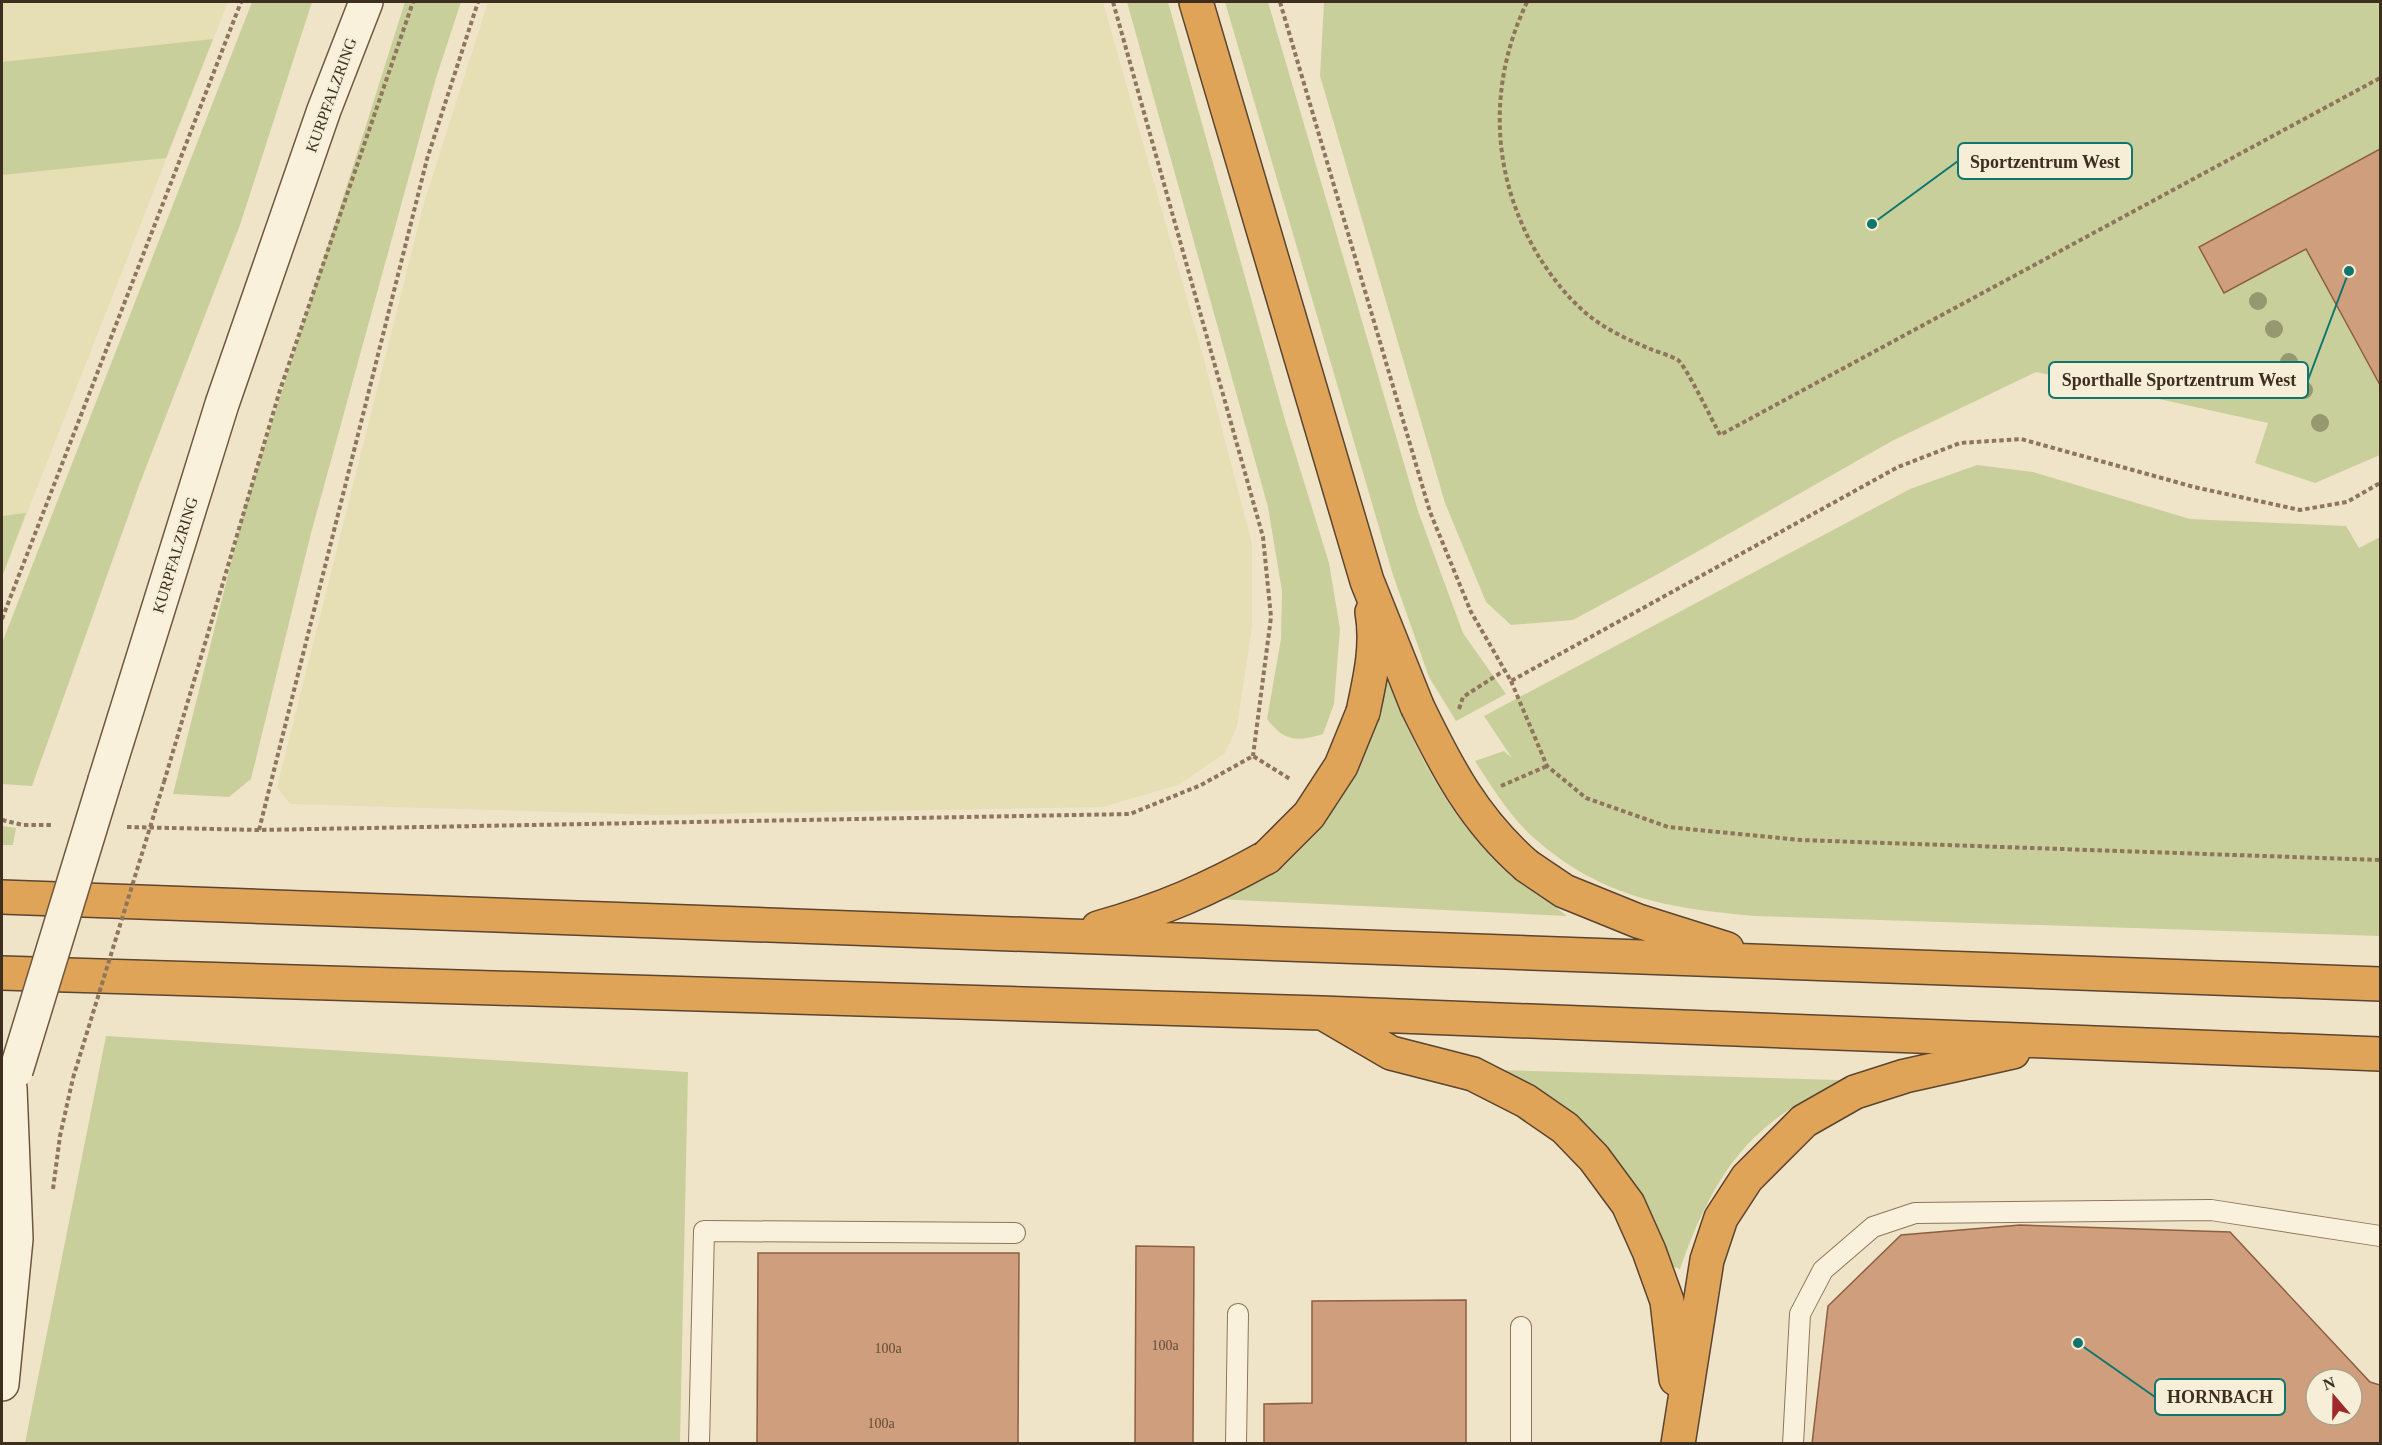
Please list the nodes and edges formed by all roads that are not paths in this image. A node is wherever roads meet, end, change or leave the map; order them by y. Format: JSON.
{"nodes":[{"id":1,"x":366,"y":2,"type":"edge"},
{"id":2,"x":1196,"y":2,"type":"edge"},
{"id":3,"x":1367,"y":581,"type":"junction"},
{"id":4,"x":2,"y":897,"type":"edge"},
{"id":5,"x":1034,"y":935,"type":"junction"},
{"id":6,"x":1766,"y":962,"type":"junction"},
{"id":7,"x":2,"y":973,"type":"edge"},
{"id":8,"x":2380,"y":984,"type":"edge"},
{"id":9,"x":1322,"y":1013,"type":"junction"},
{"id":10,"x":2056,"y":1042,"type":"junction"},
{"id":11,"x":2380,"y":1054,"type":"edge"},
{"id":12,"x":7,"y":1090,"type":"edge"},
{"id":13,"x":1015,"y":1233,"type":"dead end"},
{"id":14,"x":2380,"y":1236,"type":"edge"},
{"id":15,"x":1238,"y":1314,"type":"dead end"},
{"id":16,"x":1521,"y":1327,"type":"dead end"},
{"id":17,"x":2,"y":1384,"type":"edge"},
{"id":18,"x":1679,"y":1430,"type":"edge"},
{"id":19,"x":699,"y":1443,"type":"edge"},
{"id":20,"x":1236,"y":1443,"type":"edge"},
{"id":21,"x":1521,"y":1443,"type":"edge"},
{"id":22,"x":1793,"y":1443,"type":"edge"}],
"edges":[{"from":1,"to":12,"type":"main road","name":"KURPFALZRING","bridge":true},
{"from":2,"to":3,"type":"highway"},
{"from":3,"to":5,"type":"highway","bridge":true},
{"from":3,"to":6,"type":"highway","bridge":true},
{"from":4,"to":5,"type":"highway"},
{"from":5,"to":6,"type":"highway"},
{"from":6,"to":8,"type":"highway"},
{"from":7,"to":9,"type":"highway"},
{"from":9,"to":10,"type":"highway"},
{"from":9,"to":18,"type":"highway"},
{"from":10,"to":11,"type":"highway"},
{"from":10,"to":18,"type":"highway"},
{"from":12,"to":17,"type":"main road","name":"KURPFALZRING"},
{"from":13,"to":19,"type":"lane"},
{"from":14,"to":22,"type":"lane"},
{"from":15,"to":20,"type":"lane"},
{"from":16,"to":21,"type":"lane"}]}
